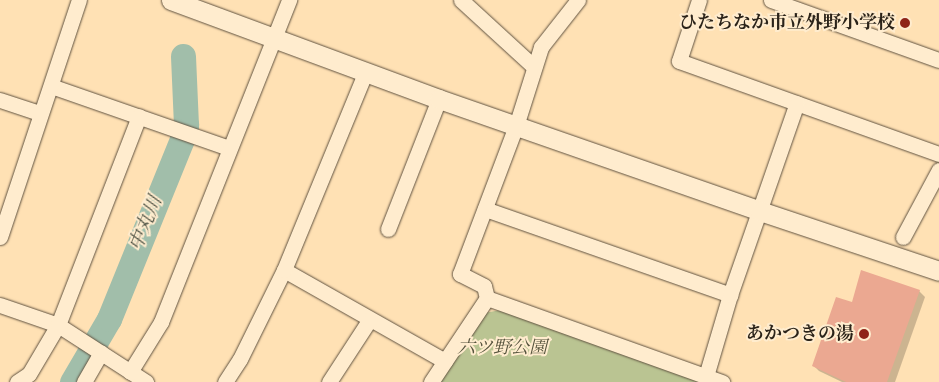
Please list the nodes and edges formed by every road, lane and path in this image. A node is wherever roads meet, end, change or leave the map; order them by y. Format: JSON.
{"nodes":[{"id":1,"x":79,"y":0,"type":"edge"},
{"id":2,"x":171,"y":0,"type":"edge"},
{"id":3,"x":289,"y":0,"type":"edge"},
{"id":4,"x":461,"y":0,"type":"edge"},
{"id":5,"x":578,"y":0,"type":"edge"},
{"id":6,"x":699,"y":0,"type":"edge"},
{"id":7,"x":771,"y":0,"type":"edge"},
{"id":8,"x":276,"y":37,"type":"junction"},
{"id":9,"x":939,"y":60,"type":"edge"},
{"id":10,"x":534,"y":67,"type":"junction"},
{"id":11,"x":366,"y":71,"type":"junction"},
{"id":12,"x":51,"y":86,"type":"junction"},
{"id":13,"x":438,"y":99,"type":"junction"},
{"id":14,"x":0,"y":100,"type":"edge"},
{"id":15,"x":797,"y":103,"type":"junction"},
{"id":16,"x":40,"y":113,"type":"junction"},
{"id":17,"x":139,"y":116,"type":"junction"},
{"id":18,"x":516,"y":126,"type":"junction"},
{"id":19,"x":229,"y":148,"type":"junction"},
{"id":20,"x":939,"y":154,"type":"edge"},
{"id":21,"x":939,"y":170,"type":"edge"},
{"id":22,"x":485,"y":209,"type":"junction"},
{"id":23,"x":760,"y":212,"type":"junction"},
{"id":24,"x":388,"y":229,"type":"dead end"},
{"id":25,"x":0,"y":237,"type":"edge"},
{"id":26,"x":902,"y":237,"type":"dead end"},
{"id":27,"x":284,"y":270,"type":"junction"},
{"id":28,"x":939,"y":271,"type":"edge"},
{"id":29,"x":730,"y":295,"type":"junction"},
{"id":30,"x":487,"y":298,"type":"junction"},
{"id":31,"x":0,"y":305,"type":"edge"},
{"id":32,"x":370,"y":319,"type":"junction"},
{"id":33,"x":58,"y":325,"type":"junction"},
{"id":34,"x":94,"y":349,"type":"junction"},
{"id":35,"x":445,"y":361,"type":"junction"},
{"id":36,"x":130,"y":372,"type":"junction"},
{"id":37,"x":706,"y":376,"type":"junction"},
{"id":38,"x":17,"y":382,"type":"edge"},
{"id":39,"x":84,"y":382,"type":"edge"},
{"id":40,"x":146,"y":382,"type":"edge"},
{"id":41,"x":225,"y":382,"type":"edge"},
{"id":42,"x":329,"y":382,"type":"edge"},
{"id":43,"x":431,"y":382,"type":"edge"},
{"id":44,"x":722,"y":382,"type":"edge"}],
"edges":[{"from":1,"to":12,"type":"street"},
{"from":2,"to":8,"type":"street"},
{"from":3,"to":8,"type":"street"},
{"from":4,"to":10,"type":"street"},
{"from":5,"to":10,"type":"street"},
{"from":6,"to":15,"type":"street"},
{"from":7,"to":9,"type":"street"},
{"from":8,"to":11,"type":"street"},
{"from":8,"to":19,"type":"street"},
{"from":10,"to":18,"type":"street"},
{"from":11,"to":13,"type":"street"},
{"from":11,"to":27,"type":"street"},
{"from":12,"to":16,"type":"street"},
{"from":12,"to":17,"type":"street"},
{"from":13,"to":18,"type":"street"},
{"from":13,"to":24,"type":"street"},
{"from":14,"to":16,"type":"street"},
{"from":15,"to":20,"type":"street"},
{"from":15,"to":23,"type":"street"},
{"from":16,"to":25,"type":"street"},
{"from":17,"to":19,"type":"street"},
{"from":17,"to":33,"type":"street"},
{"from":18,"to":22,"type":"street"},
{"from":18,"to":23,"type":"street"},
{"from":19,"to":36,"type":"street"},
{"from":21,"to":26,"type":"street"},
{"from":22,"to":29,"type":"street"},
{"from":22,"to":30,"type":"street"},
{"from":23,"to":28,"type":"street"},
{"from":23,"to":29,"type":"street"},
{"from":27,"to":32,"type":"street"},
{"from":27,"to":41,"type":"street"},
{"from":29,"to":37,"type":"street"},
{"from":30,"to":35,"type":"street"},
{"from":30,"to":37,"type":"street"},
{"from":31,"to":33,"type":"street"},
{"from":32,"to":35,"type":"street"},
{"from":32,"to":42,"type":"street"},
{"from":33,"to":34,"type":"street"},
{"from":33,"to":38,"type":"street"},
{"from":34,"to":36,"type":"street"},
{"from":34,"to":39,"type":"street"},
{"from":35,"to":43,"type":"street"},
{"from":36,"to":40,"type":"street"},
{"from":37,"to":44,"type":"street"}]}
